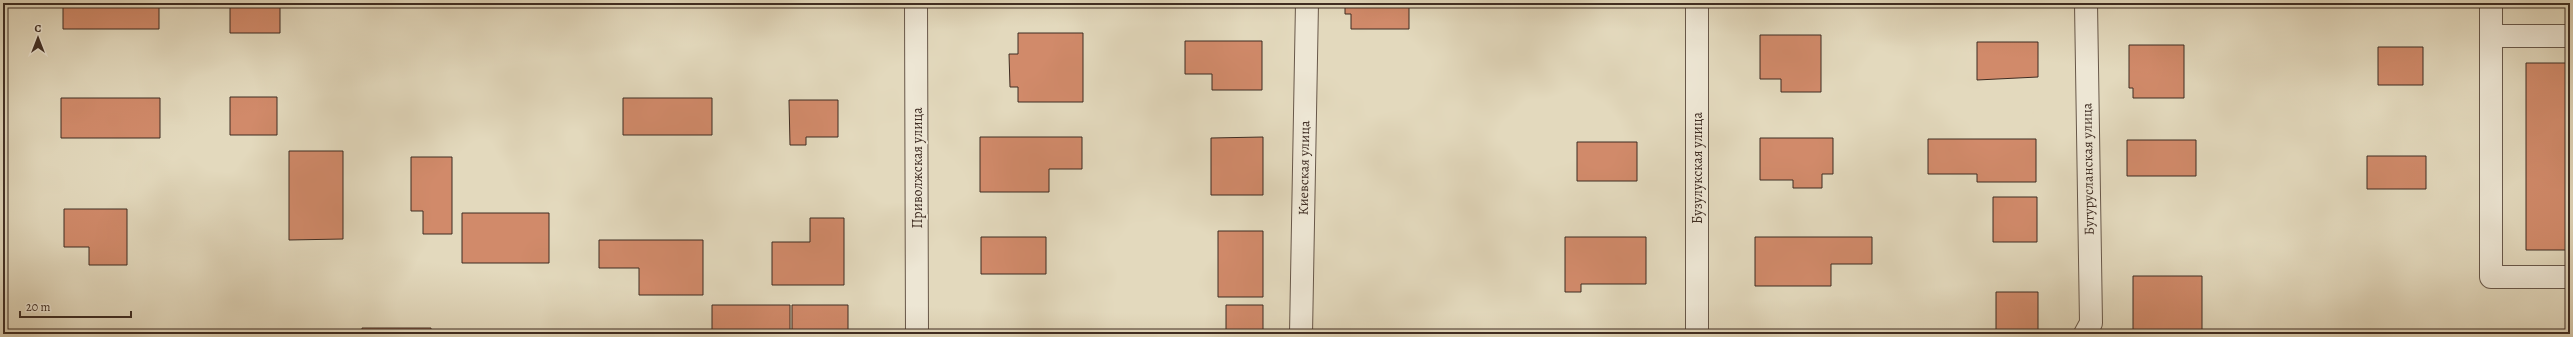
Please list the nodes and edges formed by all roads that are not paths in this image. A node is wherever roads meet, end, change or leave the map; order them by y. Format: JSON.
{"nodes":[{"id":1,"x":916,"y":3,"type":"edge"},
{"id":2,"x":1307,"y":3,"type":"edge"},
{"id":3,"x":1697,"y":3,"type":"edge"},
{"id":4,"x":2086,"y":3,"type":"edge"},
{"id":5,"x":2492,"y":3,"type":"edge"},
{"id":6,"x":2492,"y":36,"type":"junction"},
{"id":7,"x":2570,"y":36,"type":"edge"},
{"id":8,"x":2570,"y":277,"type":"edge"},
{"id":9,"x":917,"y":334,"type":"edge"},
{"id":10,"x":1301,"y":334,"type":"edge"},
{"id":11,"x":1697,"y":334,"type":"edge"},
{"id":12,"x":2085,"y":334,"type":"edge"}],
"edges":[{"from":1,"to":9,"type":"street","name":"Приволжская улица"},
{"from":2,"to":10,"type":"street","name":"Киевская улица"},
{"from":3,"to":11,"type":"street","name":"Бузулукская улица"},
{"from":4,"to":12,"type":"street","name":"Бугурусланская улица"},
{"from":5,"to":6,"type":"street"},
{"from":6,"to":7,"type":"street"},
{"from":6,"to":8,"type":"street"}]}
